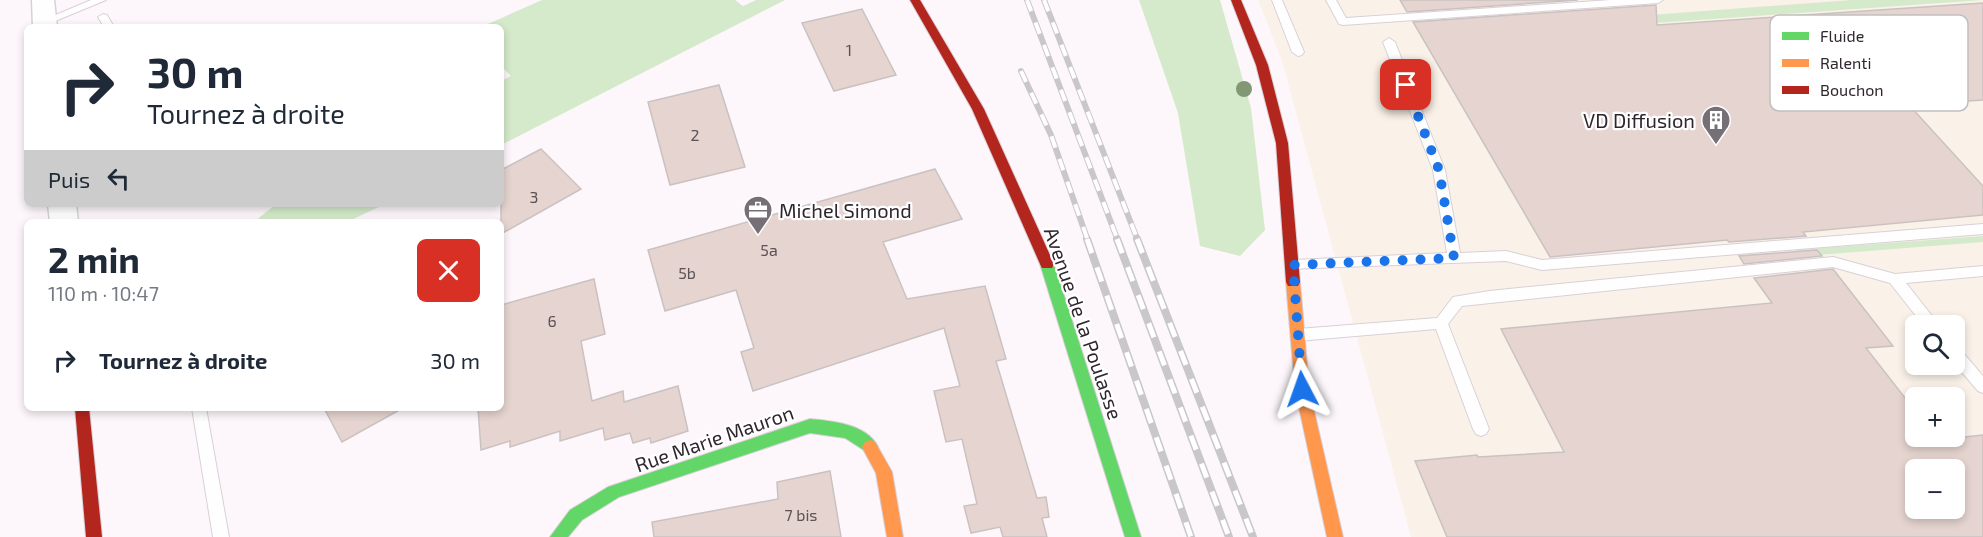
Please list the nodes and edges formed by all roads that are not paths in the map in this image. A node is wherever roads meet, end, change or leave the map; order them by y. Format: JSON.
{"nodes":[{"id":1,"x":100,"y":0,"type":"edge"},
{"id":2,"x":915,"y":0,"type":"edge"},
{"id":3,"x":1236,"y":0,"type":"edge"},
{"id":4,"x":1277,"y":0,"type":"edge"},
{"id":5,"x":1331,"y":0,"type":"edge"},
{"id":6,"x":1658,"y":0,"type":"edge"},
{"id":7,"x":44,"y":16,"type":"edge"},
{"id":8,"x":102,"y":17,"type":"dead end"},
{"id":9,"x":107,"y":24,"type":"edge"},
{"id":10,"x":1389,"y":42,"type":"dead end"},
{"id":11,"x":1298,"y":52,"type":"dead end"},
{"id":12,"x":1983,"y":229,"type":"edge"},
{"id":13,"x":1454,"y":258,"type":"junction"},
{"id":14,"x":1293,"y":265,"type":"junction"},
{"id":15,"x":1983,"y":271,"type":"edge"},
{"id":16,"x":1895,"y":279,"type":"junction"},
{"id":17,"x":1924,"y":315,"type":"edge"},
{"id":18,"x":1441,"y":323,"type":"junction"},
{"id":19,"x":1298,"y":335,"type":"junction"},
{"id":20,"x":1965,"y":365,"type":"edge"},
{"id":21,"x":1983,"y":387,"type":"edge"},
{"id":22,"x":82,"y":411,"type":"edge"},
{"id":23,"x":200,"y":411,"type":"edge"},
{"id":24,"x":1481,"y":429,"type":"dead end"},
{"id":25,"x":94,"y":537,"type":"edge"},
{"id":26,"x":221,"y":537,"type":"edge"},
{"id":27,"x":558,"y":537,"type":"edge"},
{"id":28,"x":895,"y":537,"type":"edge"},
{"id":29,"x":1133,"y":537,"type":"edge"},
{"id":30,"x":1335,"y":537,"type":"edge"}],
"edges":[{"from":1,"to":7,"type":"lane"},
{"from":2,"to":29,"type":"street","name":"Avenue de la Poulasse"},
{"from":3,"to":14,"type":"street"},
{"from":4,"to":11,"type":"lane"},
{"from":5,"to":6,"type":"lane"},
{"from":8,"to":9,"type":"lane"},
{"from":10,"to":13,"type":"lane"},
{"from":12,"to":13,"type":"lane"},
{"from":13,"to":14,"type":"lane"},
{"from":14,"to":19,"type":"street"},
{"from":15,"to":16,"type":"lane"},
{"from":16,"to":17,"type":"lane"},
{"from":16,"to":18,"type":"lane"},
{"from":18,"to":19,"type":"lane"},
{"from":18,"to":24,"type":"lane"},
{"from":19,"to":30,"type":"street"},
{"from":20,"to":21,"type":"lane"},
{"from":22,"to":25,"type":"street"},
{"from":23,"to":26,"type":"lane"},
{"from":27,"to":28,"type":"street","name":"Rue Marie Mauron"}]}
